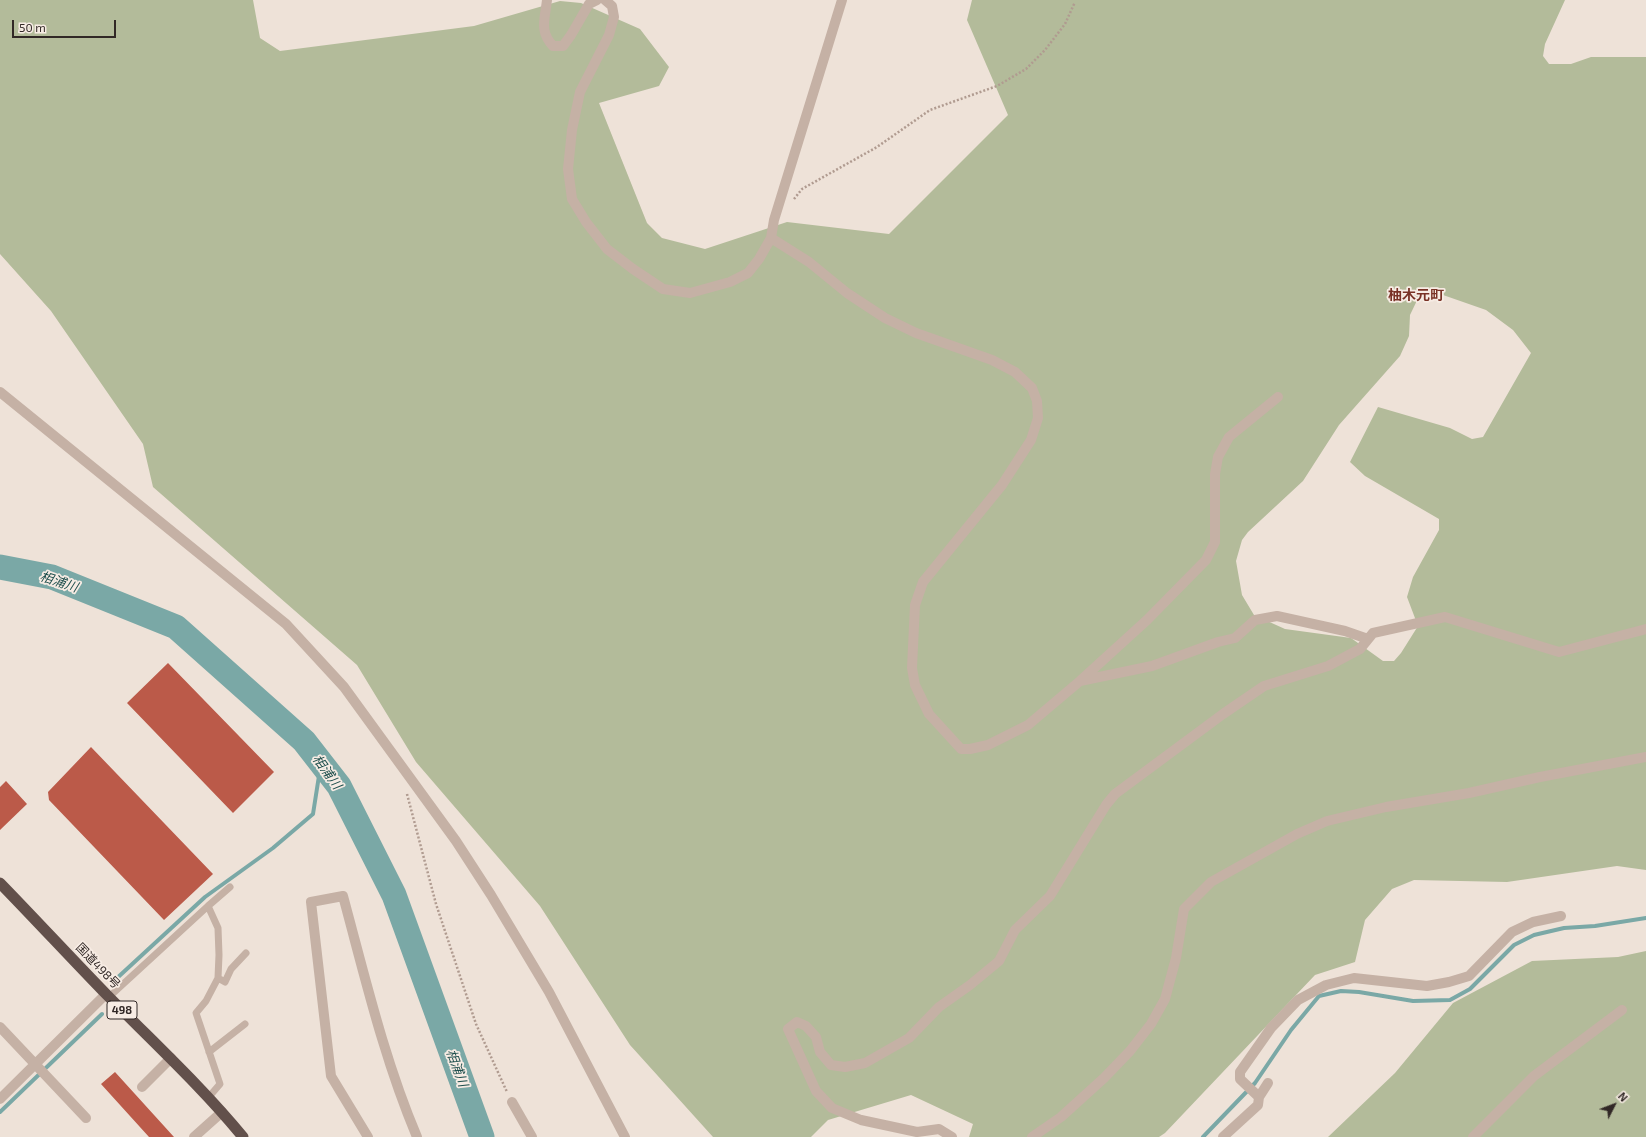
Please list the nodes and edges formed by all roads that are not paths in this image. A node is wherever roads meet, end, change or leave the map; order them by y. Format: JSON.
{"nodes":[{"id":1,"x":547,"y":0,"type":"edge"},
{"id":2,"x":596,"y":0,"type":"edge"},
{"id":3,"x":605,"y":0,"type":"edge"},
{"id":4,"x":842,"y":0,"type":"edge"},
{"id":5,"x":771,"y":238,"type":"junction"},
{"id":6,"x":0,"y":392,"type":"edge"},
{"id":7,"x":1278,"y":397,"type":"dead end"},
{"id":8,"x":1646,"y":629,"type":"edge"},
{"id":9,"x":1368,"y":639,"type":"junction"},
{"id":10,"x":1080,"y":681,"type":"junction"},
{"id":11,"x":1646,"y":757,"type":"edge"},
{"id":12,"x":0,"y":883,"type":"edge"},
{"id":13,"x":230,"y":887,"type":"dead end"},
{"id":14,"x":208,"y":906,"type":"junction"},
{"id":15,"x":1561,"y":916,"type":"dead end"},
{"id":16,"x":246,"y":953,"type":"dead end"},
{"id":17,"x":218,"y":978,"type":"junction"},
{"id":18,"x":107,"y":995,"type":"junction"},
{"id":19,"x":1622,"y":1010,"type":"dead end"},
{"id":20,"x":245,"y":1024,"type":"dead end"},
{"id":21,"x":0,"y":1027,"type":"edge"},
{"id":22,"x":209,"y":1052,"type":"junction"},
{"id":23,"x":171,"y":1058,"type":"junction"},
{"id":24,"x":36,"y":1064,"type":"junction"},
{"id":25,"x":1268,"y":1083,"type":"dead end"},
{"id":26,"x":142,"y":1087,"type":"dead end"},
{"id":27,"x":1258,"y":1096,"type":"junction"},
{"id":28,"x":208,"y":1098,"type":"junction"},
{"id":29,"x":0,"y":1099,"type":"edge"},
{"id":30,"x":512,"y":1102,"type":"road end"},
{"id":31,"x":222,"y":1112,"type":"junction"},
{"id":32,"x":86,"y":1118,"type":"dead end"},
{"id":33,"x":194,"y":1137,"type":"edge"},
{"id":34,"x":243,"y":1137,"type":"edge"},
{"id":35,"x":368,"y":1137,"type":"edge"},
{"id":36,"x":417,"y":1137,"type":"edge"},
{"id":37,"x":532,"y":1137,"type":"edge"},
{"id":38,"x":625,"y":1137,"type":"edge"},
{"id":39,"x":952,"y":1137,"type":"edge"},
{"id":40,"x":1032,"y":1137,"type":"edge"},
{"id":41,"x":1223,"y":1137,"type":"edge"},
{"id":42,"x":1473,"y":1137,"type":"edge"}],
"edges":[{"from":1,"to":2,"type":"street"},
{"from":3,"to":5,"type":"street"},
{"from":4,"to":5,"type":"street"},
{"from":5,"to":10,"type":"street"},
{"from":6,"to":38,"type":"street"},
{"from":7,"to":10,"type":"street"},
{"from":8,"to":9,"type":"street"},
{"from":9,"to":10,"type":"street"},
{"from":9,"to":39,"type":"street"},
{"from":11,"to":40,"type":"street"},
{"from":12,"to":18,"type":"highway","name":"国道498号","number":"498"},
{"from":13,"to":14,"type":"lane"},
{"from":14,"to":17,"type":"lane"},
{"from":14,"to":18,"type":"lane"},
{"from":15,"to":27,"type":"street"},
{"from":16,"to":17,"type":"lane"},
{"from":17,"to":22,"type":"lane"},
{"from":18,"to":23,"type":"highway","name":"国道498号","number":"498"},
{"from":18,"to":24,"type":"street"},
{"from":19,"to":42,"type":"street"},
{"from":20,"to":22,"type":"lane"},
{"from":21,"to":24,"type":"street"},
{"from":22,"to":28,"type":"lane"},
{"from":23,"to":26,"type":"street"},
{"from":23,"to":28,"type":"highway","name":"国道498号","number":"498"},
{"from":24,"to":29,"type":"street"},
{"from":24,"to":32,"type":"street"},
{"from":25,"to":27,"type":"street"},
{"from":27,"to":41,"type":"street"},
{"from":28,"to":31,"type":"highway","name":"国道498号","number":"498"},
{"from":30,"to":37,"type":"street"},
{"from":31,"to":33,"type":"street"},
{"from":31,"to":34,"type":"highway","name":"国道498号","number":"498"},
{"from":35,"to":36,"type":"street"}]}
